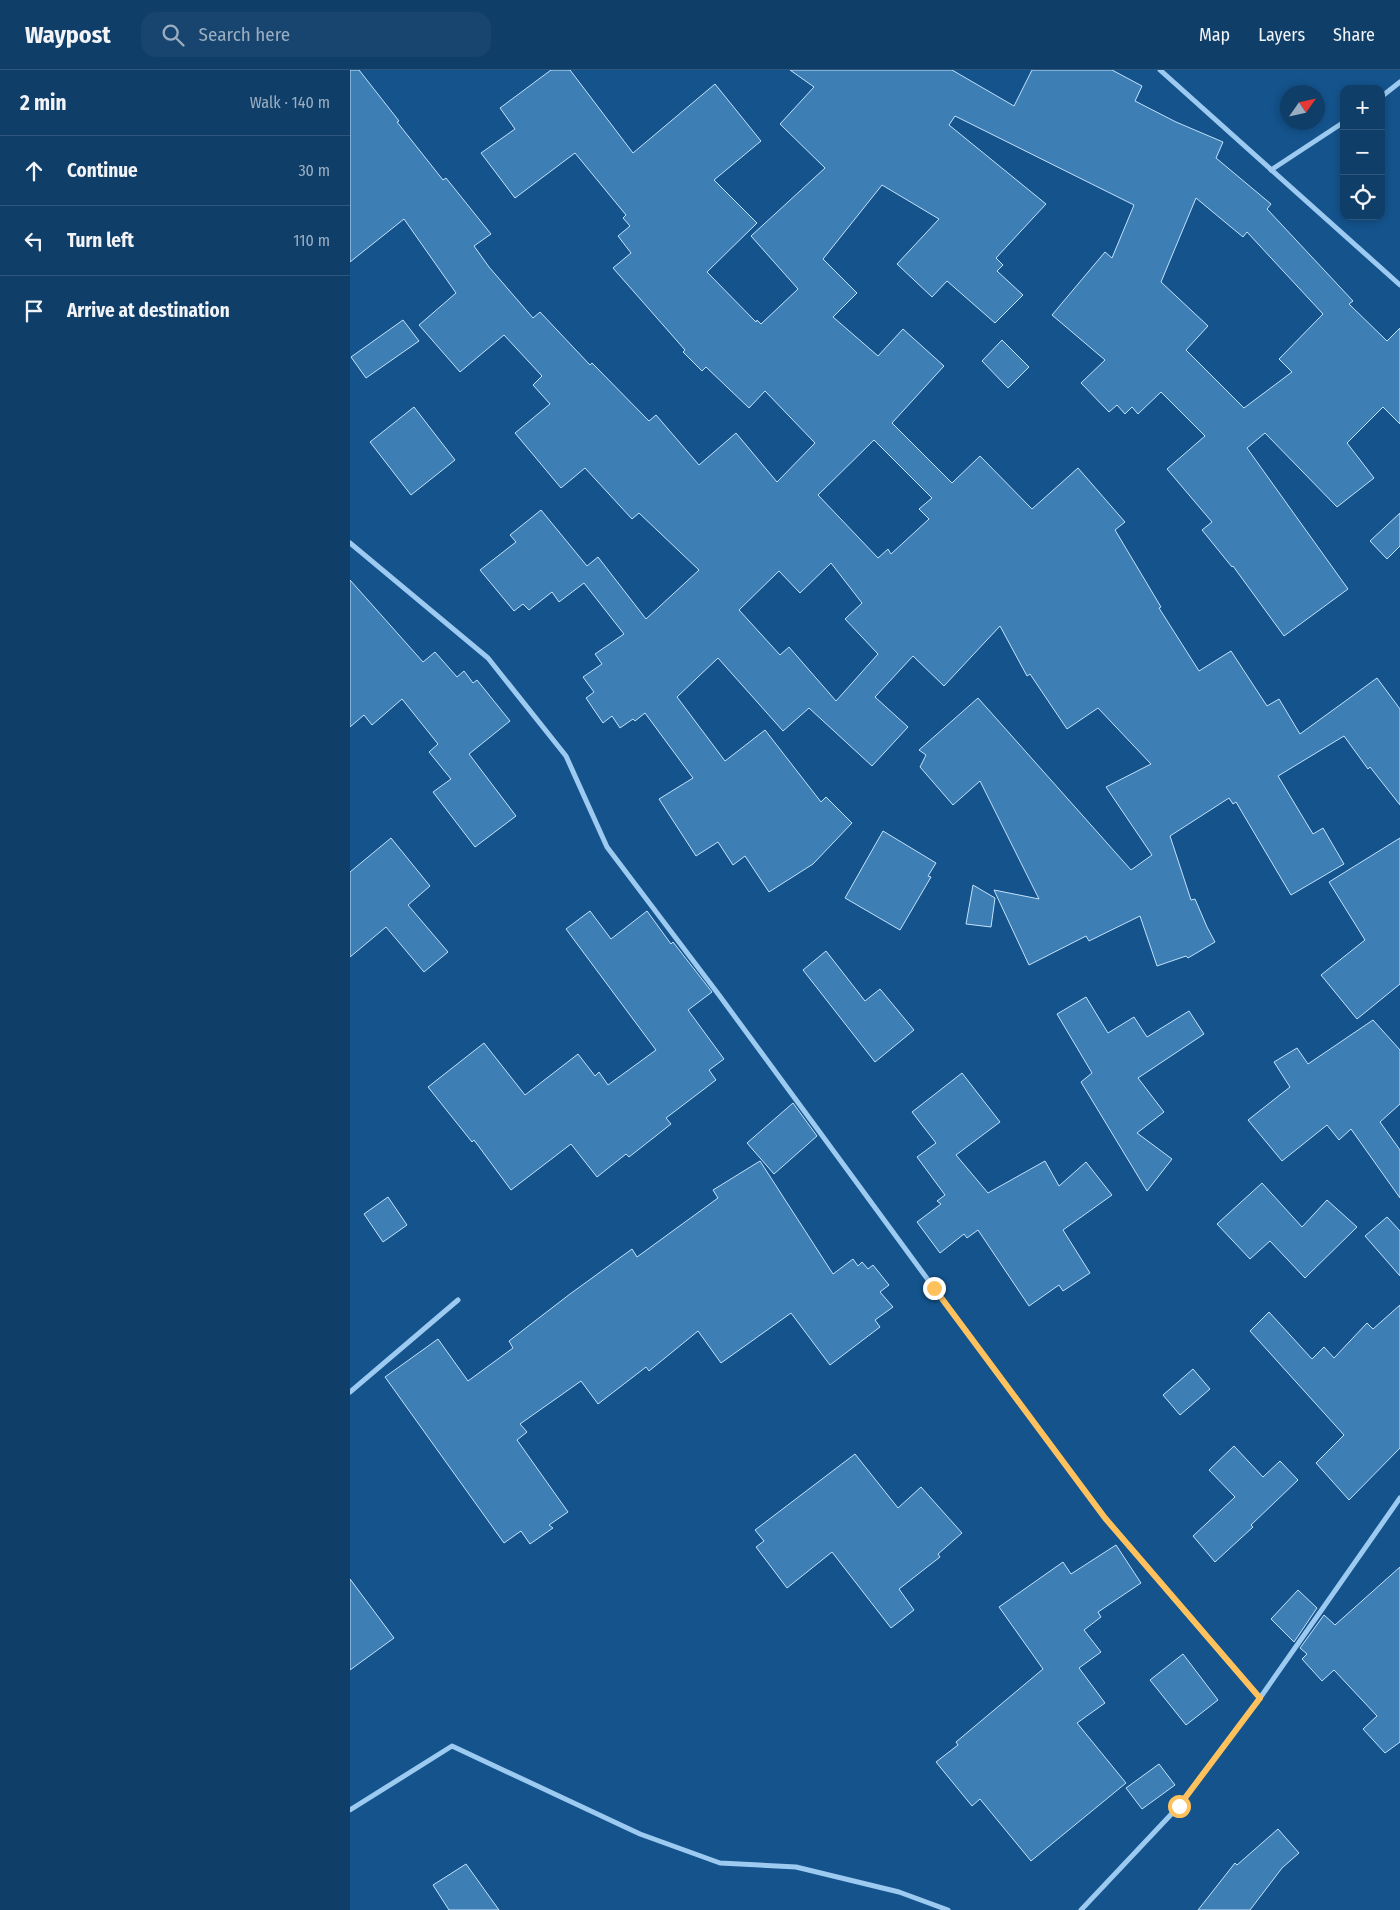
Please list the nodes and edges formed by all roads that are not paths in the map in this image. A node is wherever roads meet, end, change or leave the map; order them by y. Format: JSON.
{"nodes":[{"id":1,"x":1160,"y":70,"type":"edge"},
{"id":2,"x":1400,"y":82,"type":"edge"},
{"id":3,"x":1385,"y":94,"type":"edge"},
{"id":4,"x":1340,"y":125,"type":"edge"},
{"id":5,"x":1271,"y":170,"type":"junction"},
{"id":6,"x":1400,"y":285,"type":"edge"},
{"id":7,"x":350,"y":543,"type":"edge"},
{"id":8,"x":458,"y":1300,"type":"dead end"},
{"id":9,"x":350,"y":1392,"type":"edge"},
{"id":10,"x":1400,"y":1498,"type":"edge"},
{"id":11,"x":1260,"y":1698,"type":"junction"},
{"id":12,"x":350,"y":1810,"type":"edge"},
{"id":13,"x":948,"y":1910,"type":"edge"},
{"id":14,"x":1081,"y":1910,"type":"edge"}],
"edges":[{"from":1,"to":5,"type":"street"},
{"from":2,"to":3,"type":"street"},
{"from":4,"to":5,"type":"street"},
{"from":5,"to":6,"type":"street"},
{"from":7,"to":11,"type":"street"},
{"from":8,"to":9,"type":"street"},
{"from":10,"to":11,"type":"street"},
{"from":11,"to":14,"type":"street"},
{"from":12,"to":13,"type":"street"}]}
